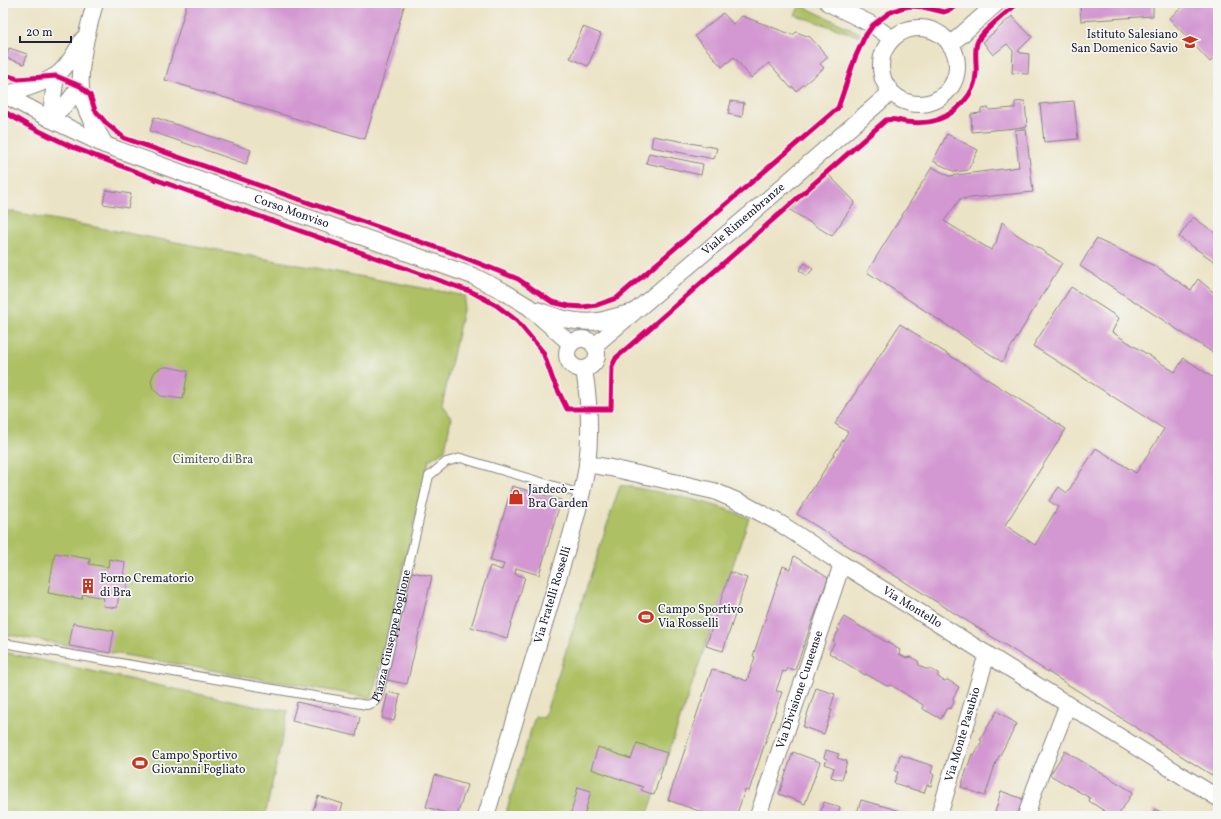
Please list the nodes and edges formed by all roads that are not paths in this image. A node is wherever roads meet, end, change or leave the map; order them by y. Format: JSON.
{"nodes":[{"id":1,"x":95,"y":3,"type":"edge"},
{"id":2,"x":828,"y":3,"type":"edge"},
{"id":3,"x":997,"y":3,"type":"edge"},
{"id":4,"x":86,"y":36,"type":"junction"},
{"id":5,"x":892,"y":39,"type":"junction"},
{"id":6,"x":950,"y":46,"type":"junction"},
{"id":7,"x":56,"y":76,"type":"junction"},
{"id":8,"x":80,"y":86,"type":"junction"},
{"id":9,"x":891,"y":92,"type":"junction"},
{"id":10,"x":4,"y":95,"type":"edge"},
{"id":11,"x":50,"y":119,"type":"junction"},
{"id":12,"x":105,"y":145,"type":"junction"},
{"id":13,"x":529,"y":307,"type":"junction"},
{"id":14,"x":635,"y":311,"type":"junction"},
{"id":15,"x":571,"y":344,"type":"junction"},
{"id":16,"x":594,"y":346,"type":"junction"},
{"id":17,"x":584,"y":369,"type":"junction"},
{"id":18,"x":587,"y":464,"type":"junction"},
{"id":19,"x":581,"y":494,"type":"junction"},
{"id":20,"x":842,"y":564,"type":"junction"},
{"id":21,"x":3,"y":643,"type":"edge"},
{"id":22,"x":987,"y":654,"type":"junction"},
{"id":23,"x":1068,"y":704,"type":"junction"},
{"id":24,"x":1218,"y":798,"type":"edge"},
{"id":25,"x":486,"y":816,"type":"edge"},
{"id":26,"x":758,"y":816,"type":"edge"},
{"id":27,"x":939,"y":816,"type":"edge"},
{"id":28,"x":1026,"y":816,"type":"edge"}],
"edges":[{"from":1,"to":4,"type":"street"},
{"from":2,"to":5,"type":"street"},
{"from":3,"to":6,"type":"street"},
{"from":4,"to":7,"type":"street"},
{"from":4,"to":8,"type":"street"},
{"from":5,"to":6,"type":"street"},
{"from":5,"to":9,"type":"street"},
{"from":6,"to":9,"type":"street"},
{"from":7,"to":10,"type":"street"},
{"from":7,"to":11,"type":"street"},
{"from":8,"to":11,"type":"street"},
{"from":8,"to":12,"type":"street"},
{"from":9,"to":14,"type":"street","name":"Viale Rimembranze"},
{"from":10,"to":11,"type":"street","name":"Corso Monviso"},
{"from":11,"to":12,"type":"street","name":"Corso Monviso"},
{"from":12,"to":13,"type":"street","name":"Corso Monviso"},
{"from":13,"to":14,"type":"street"},
{"from":13,"to":15,"type":"street","name":"Corso Monviso"},
{"from":14,"to":16,"type":"street","name":"Viale Rimembranze"},
{"from":15,"to":16,"type":"street"},
{"from":15,"to":17,"type":"street"},
{"from":16,"to":17,"type":"street"},
{"from":17,"to":18,"type":"street","name":"Via Fratelli Rosselli"},
{"from":18,"to":19,"type":"street","name":"Via Fratelli Rosselli"},
{"from":18,"to":20,"type":"street","name":"Via Montello"},
{"from":19,"to":21,"type":"lane","name":"Piazza Giuseppe Boglione"},
{"from":19,"to":25,"type":"street","name":"Via Fratelli Rosselli"},
{"from":20,"to":22,"type":"street","name":"Via Montello"},
{"from":20,"to":26,"type":"street","name":"Via Divisione Cuneense"},
{"from":22,"to":23,"type":"street","name":"Via Montello"},
{"from":22,"to":27,"type":"street","name":"Via Monte Pasubio"},
{"from":23,"to":24,"type":"street","name":"Via Montello"},
{"from":23,"to":28,"type":"street"}]}
